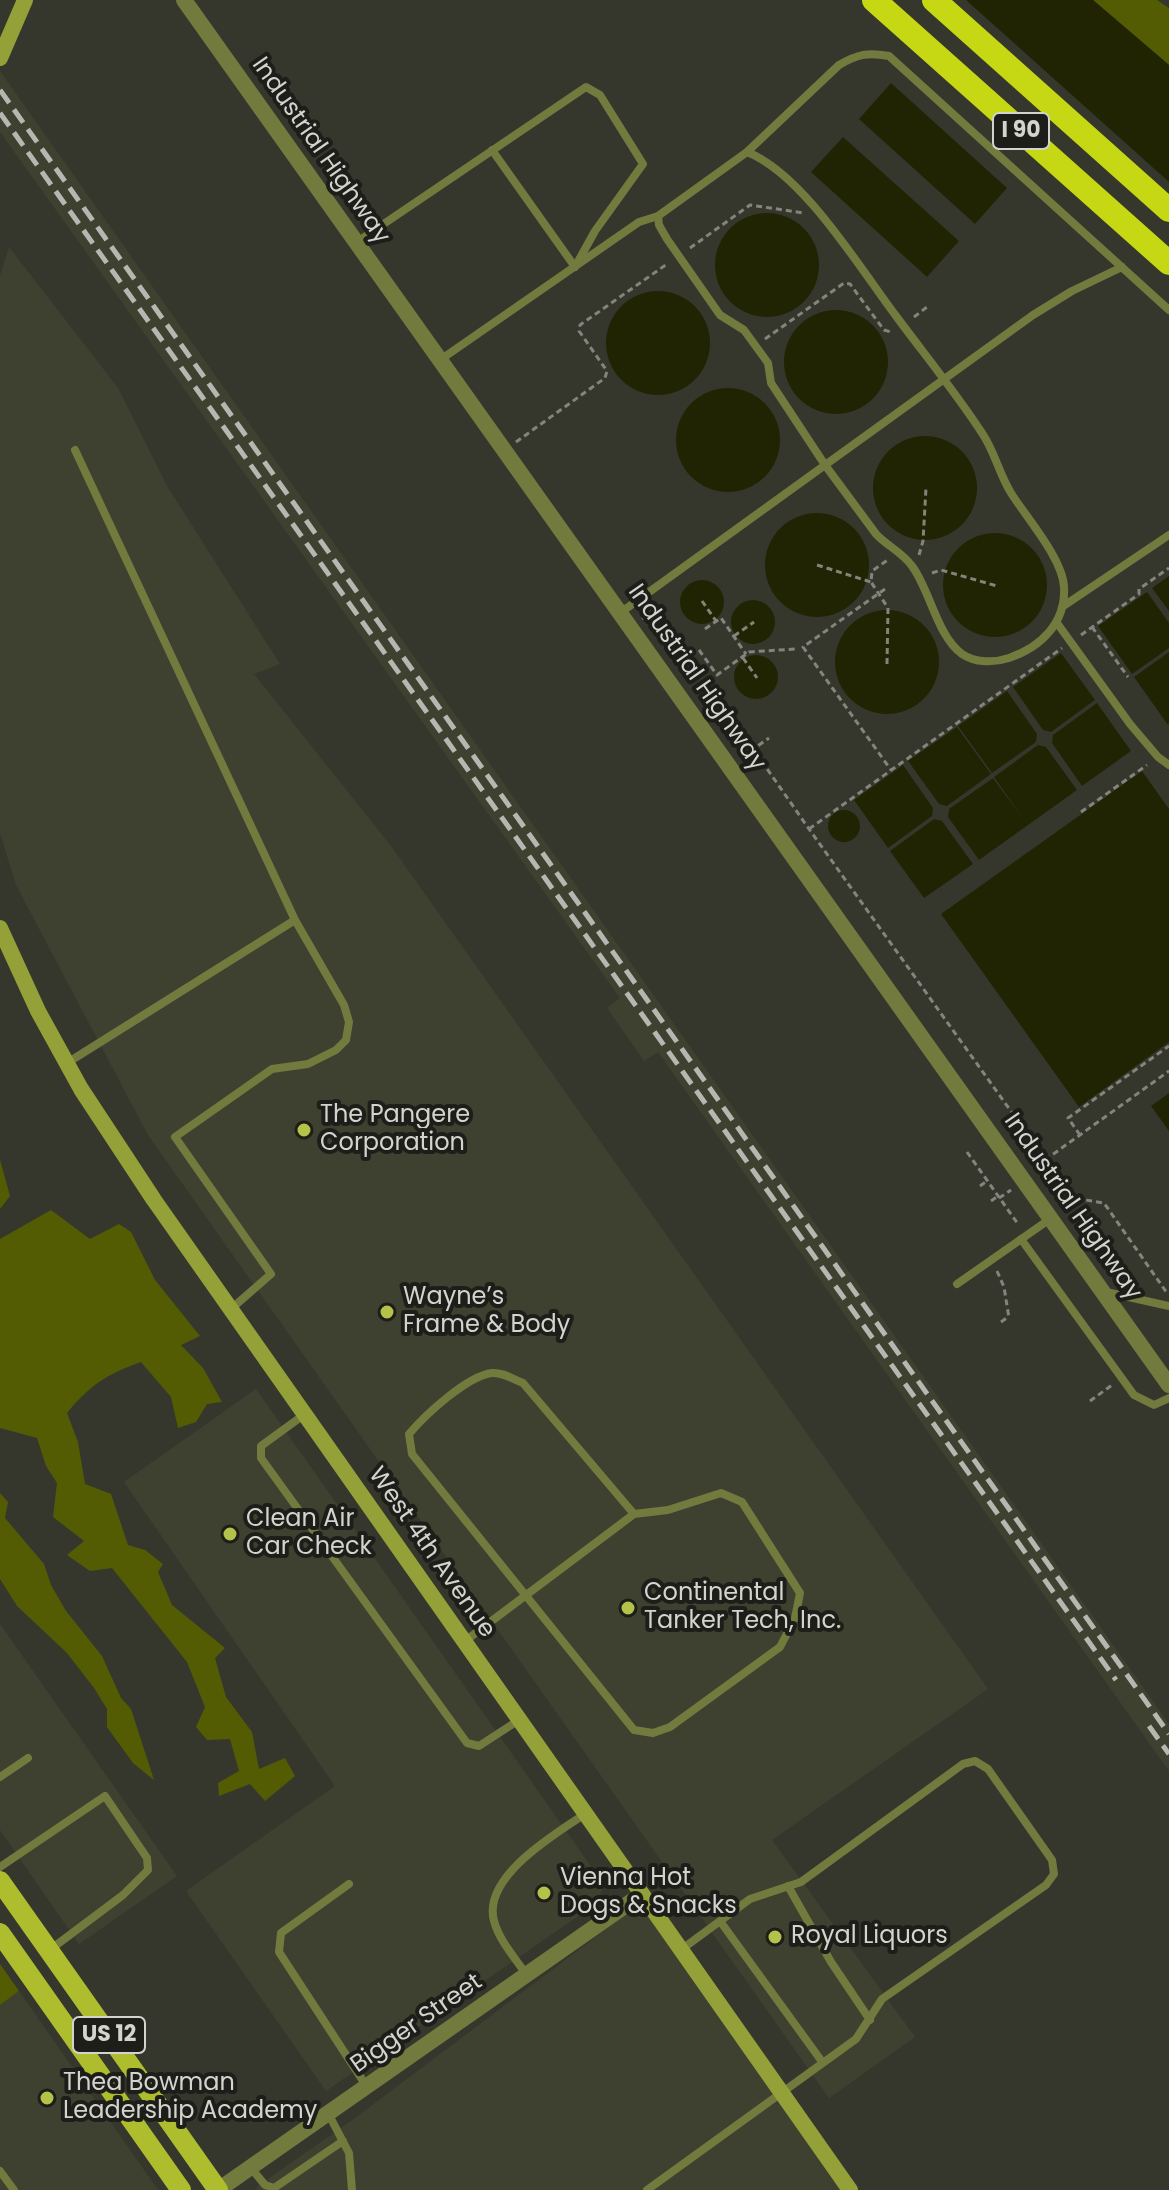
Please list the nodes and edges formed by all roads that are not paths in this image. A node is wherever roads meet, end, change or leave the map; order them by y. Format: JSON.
{"nodes":[{"id":1,"x":25,"y":0,"type":"edge"},
{"id":2,"x":184,"y":0,"type":"edge"},
{"id":3,"x":874,"y":0,"type":"edge"},
{"id":4,"x":934,"y":0,"type":"edge"},
{"id":5,"x":0,"y":58,"type":"edge"},
{"id":6,"x":492,"y":150,"type":"junction"},
{"id":7,"x":747,"y":152,"type":"junction"},
{"id":8,"x":1169,"y":210,"type":"edge"},
{"id":9,"x":658,"y":216,"type":"junction"},
{"id":10,"x":356,"y":243,"type":"junction"},
{"id":11,"x":1169,"y":263,"type":"edge"},
{"id":12,"x":575,"y":267,"type":"junction"},
{"id":13,"x":1122,"y":267,"type":"junction"},
{"id":14,"x":1169,"y":310,"type":"edge"},
{"id":15,"x":440,"y":360,"type":"junction"},
{"id":16,"x":944,"y":380,"type":"junction"},
{"id":17,"x":75,"y":450,"type":"dead end"},
{"id":18,"x":825,"y":465,"type":"junction"},
{"id":19,"x":1169,"y":535,"type":"edge"},
{"id":20,"x":1062,"y":607,"type":"junction"},
{"id":21,"x":620,"y":613,"type":"junction"},
{"id":22,"x":1057,"y":623,"type":"junction"},
{"id":23,"x":1169,"y":765,"type":"edge"},
{"id":24,"x":295,"y":920,"type":"junction"},
{"id":25,"x":0,"y":928,"type":"edge"},
{"id":26,"x":67,"y":1064,"type":"junction"},
{"id":27,"x":1051,"y":1219,"type":"junction"},
{"id":28,"x":1024,"y":1238,"type":"junction"},
{"id":29,"x":957,"y":1284,"type":"dead end"},
{"id":30,"x":1102,"y":1291,"type":"junction"},
{"id":31,"x":1169,"y":1306,"type":"edge"},
{"id":32,"x":231,"y":1309,"type":"junction"},
{"id":33,"x":1169,"y":1385,"type":"edge"},
{"id":34,"x":1169,"y":1398,"type":"edge"},
{"id":35,"x":305,"y":1414,"type":"junction"},
{"id":36,"x":634,"y":1514,"type":"junction"},
{"id":37,"x":525,"y":1595,"type":"junction"},
{"id":38,"x":464,"y":1641,"type":"junction"},
{"id":39,"x":519,"y":1720,"type":"junction"},
{"id":40,"x":28,"y":1758,"type":"dead end"},
{"id":41,"x":0,"y":1777,"type":"edge"},
{"id":42,"x":585,"y":1814,"type":"junction"},
{"id":43,"x":0,"y":1867,"type":"edge"},
{"id":44,"x":0,"y":1881,"type":"edge"},
{"id":45,"x":349,"y":1884,"type":"dead end"},
{"id":46,"x":788,"y":1886,"type":"junction"},
{"id":47,"x":642,"y":1894,"type":"junction"},
{"id":48,"x":720,"y":1921,"type":"junction"},
{"id":49,"x":0,"y":1933,"type":"edge"},
{"id":50,"x":681,"y":1950,"type":"junction"},
{"id":51,"x":49,"y":1951,"type":"junction"},
{"id":52,"x":527,"y":1975,"type":"junction"},
{"id":53,"x":870,"y":2020,"type":"junction"},
{"id":54,"x":823,"y":2063,"type":"junction"},
{"id":55,"x":368,"y":2088,"type":"junction"},
{"id":56,"x":782,"y":2093,"type":"junction"},
{"id":57,"x":329,"y":2115,"type":"junction"},
{"id":58,"x":343,"y":2141,"type":"junction"},
{"id":59,"x":251,"y":2168,"type":"junction"},
{"id":60,"x":0,"y":2171,"type":"edge"},
{"id":61,"x":14,"y":2190,"type":"edge"},
{"id":62,"x":181,"y":2190,"type":"edge"},
{"id":63,"x":218,"y":2190,"type":"edge"},
{"id":64,"x":352,"y":2190,"type":"edge"},
{"id":65,"x":647,"y":2190,"type":"edge"},
{"id":66,"x":850,"y":2190,"type":"edge"}],
"edges":[{"from":1,"to":5,"type":"main road"},
{"from":2,"to":10,"type":"street","name":"Industrial Highway"},
{"from":3,"to":11,"type":"highway","number":"I 90"},
{"from":4,"to":8,"type":"highway","number":"I 90"},
{"from":6,"to":10,"type":"lane"},
{"from":6,"to":12,"type":"lane"},
{"from":6,"to":12,"type":"lane"},
{"from":7,"to":9,"type":"lane"},
{"from":7,"to":13,"type":"lane"},
{"from":7,"to":16,"type":"lane"},
{"from":9,"to":12,"type":"lane"},
{"from":9,"to":18,"type":"lane"},
{"from":10,"to":15,"type":"street","name":"Industrial Highway"},
{"from":12,"to":15,"type":"lane"},
{"from":13,"to":14,"type":"lane"},
{"from":13,"to":16,"type":"lane"},
{"from":15,"to":21,"type":"street","name":"Industrial Highway"},
{"from":16,"to":18,"type":"lane"},
{"from":16,"to":20,"type":"lane"},
{"from":17,"to":24,"type":"lane"},
{"from":18,"to":21,"type":"lane"},
{"from":18,"to":22,"type":"lane"},
{"from":19,"to":20,"type":"lane"},
{"from":20,"to":22,"type":"lane"},
{"from":21,"to":27,"type":"street","name":"Industrial Highway"},
{"from":22,"to":23,"type":"lane"},
{"from":24,"to":26,"type":"lane"},
{"from":24,"to":32,"type":"lane"},
{"from":25,"to":26,"type":"main road","name":"West 4th Avenue"},
{"from":26,"to":32,"type":"main road","name":"West 4th Avenue"},
{"from":27,"to":28,"type":"lane"},
{"from":27,"to":30,"type":"street","name":"Industrial Highway"},
{"from":28,"to":29,"type":"lane"},
{"from":28,"to":34,"type":"lane"},
{"from":30,"to":31,"type":"lane"},
{"from":30,"to":33,"type":"street","name":"Industrial Highway"},
{"from":32,"to":35,"type":"main road","name":"West 4th Avenue"},
{"from":35,"to":38,"type":"main road","name":"West 4th Avenue"},
{"from":35,"to":39,"type":"lane"},
{"from":36,"to":37,"type":"lane"},
{"from":36,"to":37,"type":"lane"},
{"from":36,"to":37,"type":"lane"},
{"from":37,"to":38,"type":"lane"},
{"from":38,"to":39,"type":"main road","name":"West 4th Avenue"},
{"from":39,"to":42,"type":"main road","name":"West 4th Avenue"},
{"from":40,"to":41,"type":"lane"},
{"from":42,"to":47,"type":"main road","name":"West 4th Avenue"},
{"from":42,"to":52,"type":"lane"},
{"from":43,"to":51,"type":"lane"},
{"from":44,"to":51,"type":"main road","number":"US 12"},
{"from":45,"to":55,"type":"lane"},
{"from":46,"to":48,"type":"lane"},
{"from":46,"to":53,"type":"lane"},
{"from":46,"to":53,"type":"lane"},
{"from":47,"to":50,"type":"main road","name":"West 4th Avenue"},
{"from":47,"to":52,"type":"street","name":"Bigger Street"},
{"from":48,"to":50,"type":"lane"},
{"from":48,"to":54,"type":"lane"},
{"from":49,"to":62,"type":"main road","number":"US 12"},
{"from":50,"to":56,"type":"main road","name":"West 4th Avenue"},
{"from":51,"to":63,"type":"main road","number":"US 12"},
{"from":52,"to":55,"type":"street","name":"Bigger Street"},
{"from":53,"to":54,"type":"lane"},
{"from":54,"to":56,"type":"lane"},
{"from":55,"to":57,"type":"street","name":"Bigger Street"},
{"from":56,"to":65,"type":"lane"},
{"from":56,"to":66,"type":"main road","name":"West 4th Avenue"},
{"from":57,"to":58,"type":"lane"},
{"from":57,"to":59,"type":"street","name":"Bigger Street"},
{"from":58,"to":59,"type":"lane"},
{"from":58,"to":64,"type":"lane"},
{"from":59,"to":63,"type":"street","name":"Bigger Street"},
{"from":60,"to":61,"type":"lane"}]}
